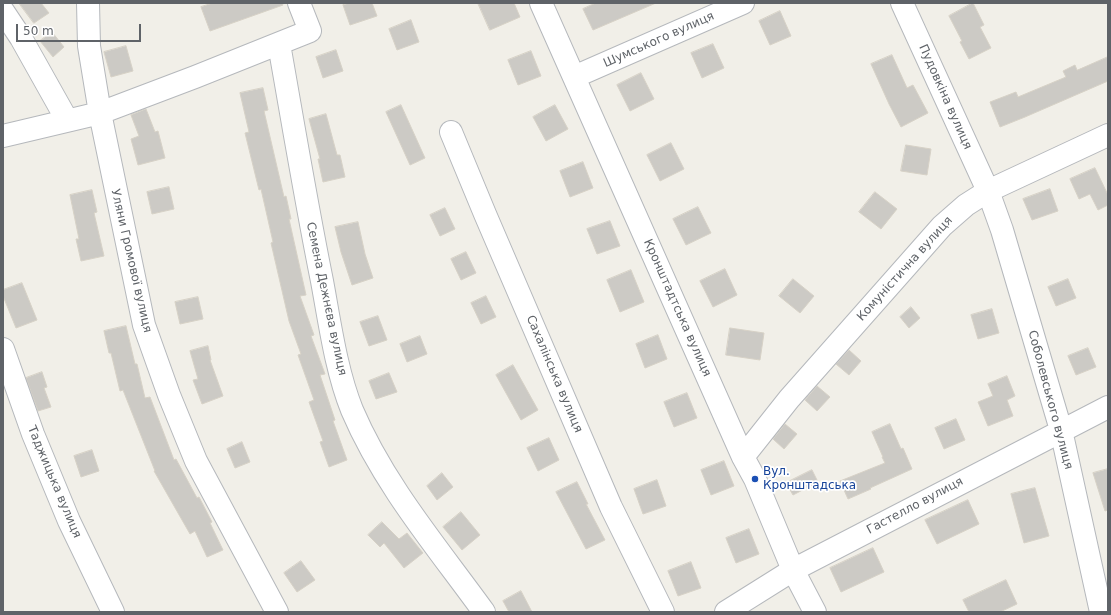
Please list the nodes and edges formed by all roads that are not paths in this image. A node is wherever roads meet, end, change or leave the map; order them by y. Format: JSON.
{"nodes":[{"id":1,"x":88,"y":3,"type":"edge"},
{"id":2,"x":299,"y":3,"type":"edge"},
{"id":3,"x":541,"y":3,"type":"edge"},
{"id":4,"x":743,"y":3,"type":"edge"},
{"id":5,"x":902,"y":3,"type":"edge"},
{"id":6,"x":3,"y":11,"type":"edge"},
{"id":7,"x":279,"y":44,"type":"junction"},
{"id":8,"x":574,"y":77,"type":"junction"},
{"id":9,"x":100,"y":112,"type":"junction"},
{"id":10,"x":67,"y":120,"type":"junction"},
{"id":11,"x":451,"y":132,"type":"dead end"},
{"id":12,"x":1108,"y":135,"type":"edge"},
{"id":13,"x":3,"y":136,"type":"edge"},
{"id":14,"x":988,"y":191,"type":"junction"},
{"id":15,"x":3,"y":349,"type":"edge"},
{"id":16,"x":1108,"y":407,"type":"edge"},
{"id":17,"x":1061,"y":430,"type":"junction"},
{"id":18,"x":743,"y":457,"type":"junction"},
{"id":19,"x":793,"y":570,"type":"junction"},
{"id":20,"x":113,"y":612,"type":"edge"},
{"id":21,"x":277,"y":612,"type":"edge"},
{"id":22,"x":484,"y":612,"type":"edge"},
{"id":23,"x":663,"y":612,"type":"edge"},
{"id":24,"x":726,"y":612,"type":"edge"},
{"id":25,"x":815,"y":612,"type":"edge"},
{"id":26,"x":1101,"y":612,"type":"edge"}],
"edges":[{"from":1,"to":9,"type":"street","name":"Уляни Громової вулиця"},
{"from":2,"to":7,"type":"street"},
{"from":3,"to":8,"type":"street","name":"Кронштадтська вулиця"},
{"from":4,"to":8,"type":"street","name":"Шумського вулиця"},
{"from":5,"to":14,"type":"street","name":"Пудовкіна вулиця"},
{"from":6,"to":10,"type":"street"},
{"from":7,"to":9,"type":"street"},
{"from":7,"to":22,"type":"street","name":"Семена Дежнєва вулиця"},
{"from":8,"to":18,"type":"street","name":"Кронштадтська вулиця"},
{"from":9,"to":10,"type":"street"},
{"from":9,"to":21,"type":"street","name":"Уляни Громової вулиця"},
{"from":10,"to":13,"type":"street"},
{"from":11,"to":23,"type":"street","name":"Сахалінська вулиця"},
{"from":12,"to":14,"type":"street","name":"Комуністична вулиця"},
{"from":14,"to":17,"type":"street","name":"Соболевського вулиця"},
{"from":14,"to":18,"type":"street","name":"Комуністична вулиця"},
{"from":15,"to":20,"type":"street","name":"Таджицька вулиця"},
{"from":16,"to":17,"type":"street","name":"Гастелло вулиця"},
{"from":17,"to":19,"type":"street","name":"Гастелло вулиця"},
{"from":17,"to":26,"type":"street","name":"Соболевського вулиця"},
{"from":18,"to":19,"type":"street","name":"Кронштадтська вулиця"},
{"from":19,"to":24,"type":"street","name":"Гастелло вулиця"},
{"from":19,"to":25,"type":"street","name":"Кронштадтська вулиця"}]}
